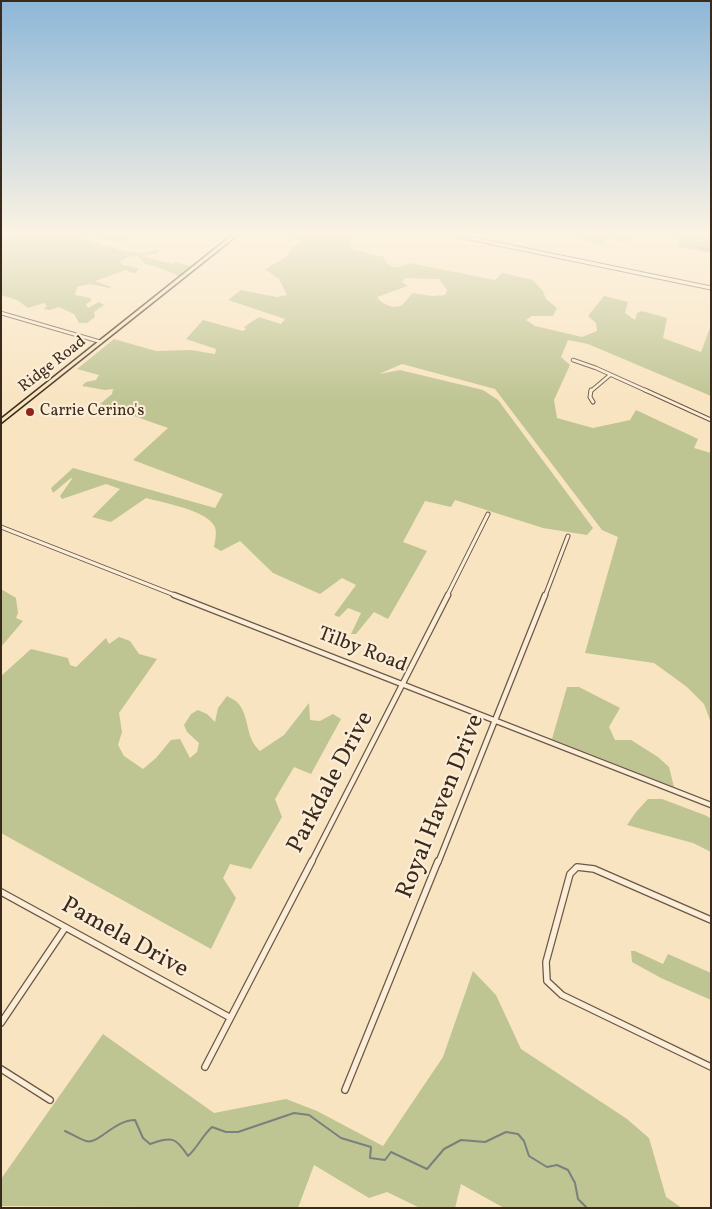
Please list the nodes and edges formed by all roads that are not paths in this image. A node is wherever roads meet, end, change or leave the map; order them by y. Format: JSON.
{"nodes":[{"id":1,"x":167,"y":289,"type":"edge"},
{"id":2,"x":1,"y":313,"type":"edge"},
{"id":3,"x":101,"y":342,"type":"junction"},
{"id":4,"x":573,"y":360,"type":"dead end"},
{"id":5,"x":610,"y":375,"type":"junction"},
{"id":6,"x":594,"y":402,"type":"dead end"},
{"id":7,"x":711,"y":420,"type":"edge"},
{"id":8,"x":1,"y":422,"type":"edge"},
{"id":9,"x":488,"y":514,"type":"dead end"},
{"id":10,"x":1,"y":527,"type":"edge"},
{"id":11,"x":568,"y":536,"type":"dead end"},
{"id":12,"x":404,"y":684,"type":"junction"},
{"id":13,"x":496,"y":720,"type":"junction"},
{"id":14,"x":711,"y":805,"type":"edge"},
{"id":15,"x":1,"y":892,"type":"edge"},
{"id":16,"x":711,"y":920,"type":"edge"},
{"id":17,"x":65,"y":928,"type":"junction"},
{"id":18,"x":229,"y":1018,"type":"junction"},
{"id":19,"x":1,"y":1023,"type":"edge"},
{"id":20,"x":205,"y":1067,"type":"dead end"},
{"id":21,"x":711,"y":1067,"type":"edge"},
{"id":22,"x":1,"y":1069,"type":"edge"},
{"id":23,"x":345,"y":1090,"type":"dead end"},
{"id":24,"x":50,"y":1100,"type":"dead end"}],
"edges":[{"from":1,"to":3,"type":"main road","name":"Ridge Road"},
{"from":2,"to":3,"type":"street"},
{"from":3,"to":8,"type":"main road","name":"Ridge Road"},
{"from":4,"to":5,"type":"street"},
{"from":5,"to":6,"type":"street"},
{"from":5,"to":7,"type":"street"},
{"from":9,"to":12,"type":"street","name":"Parkdale Drive"},
{"from":10,"to":12,"type":"street","name":"Tilby Road"},
{"from":11,"to":13,"type":"street","name":"Royal Haven Drive"},
{"from":12,"to":13,"type":"street","name":"Tilby Road"},
{"from":12,"to":18,"type":"street","name":"Parkdale Drive"},
{"from":13,"to":14,"type":"street","name":"Tilby Road"},
{"from":13,"to":23,"type":"street","name":"Royal Haven Drive"},
{"from":15,"to":17,"type":"street","name":"Pamela Drive"},
{"from":16,"to":21,"type":"street"},
{"from":17,"to":18,"type":"street","name":"Pamela Drive"},
{"from":17,"to":19,"type":"street"},
{"from":18,"to":20,"type":"street","name":"Parkdale Drive"},
{"from":22,"to":24,"type":"street"}]}
